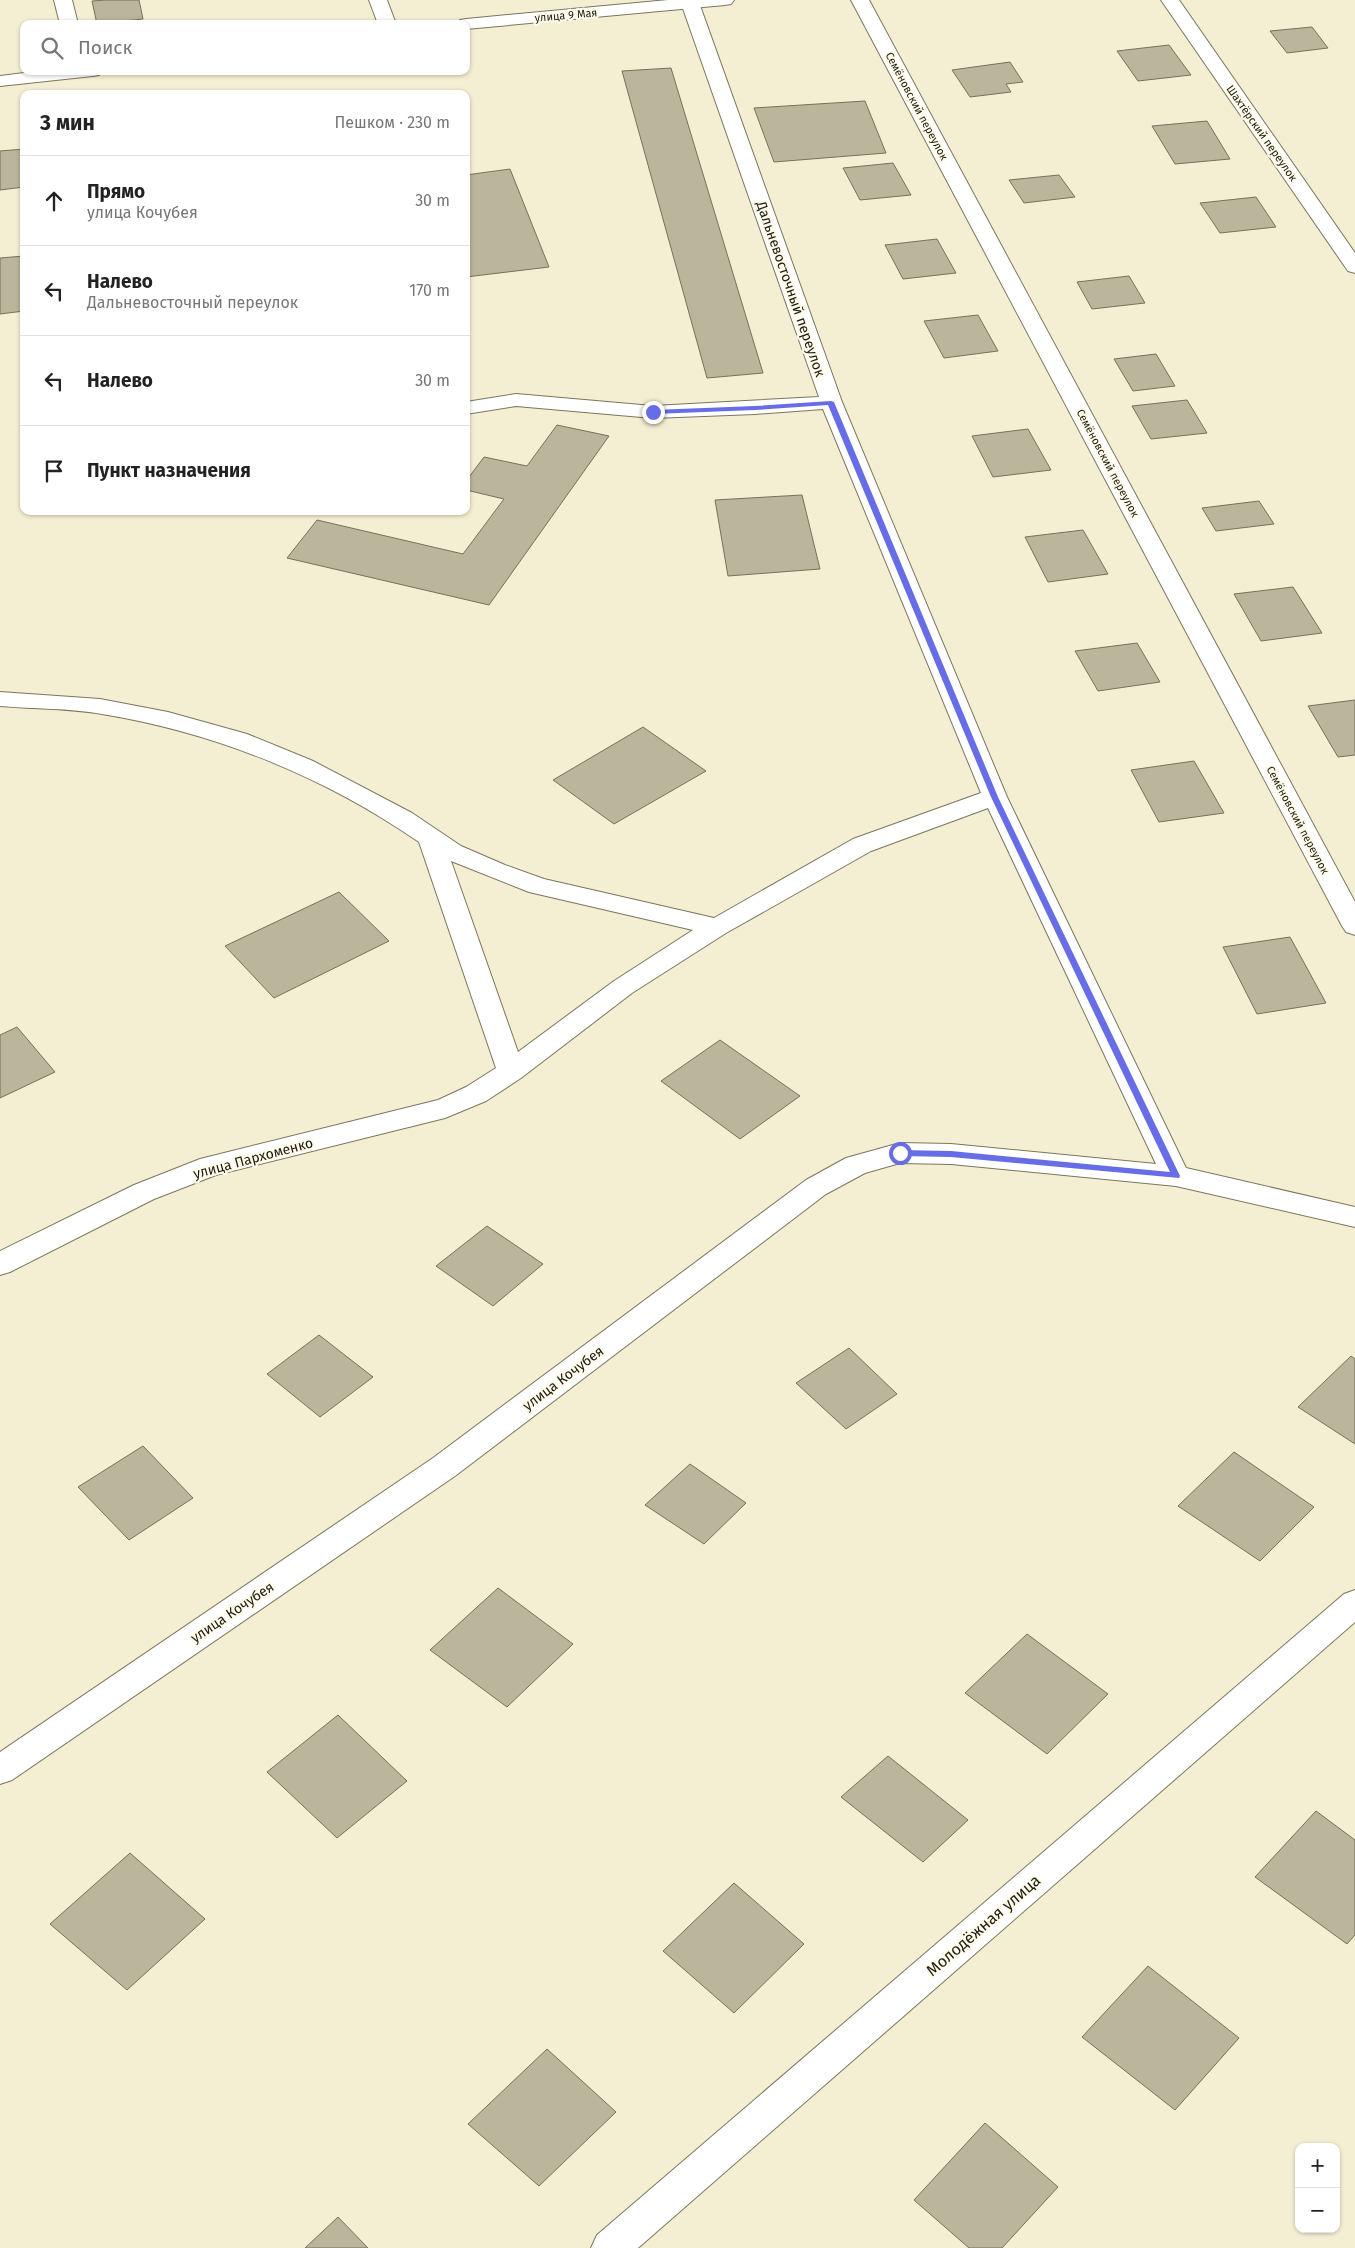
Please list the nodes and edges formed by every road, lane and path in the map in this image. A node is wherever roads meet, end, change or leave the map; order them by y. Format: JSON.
{"nodes":[{"id":1,"x":63,"y":0,"type":"edge"},
{"id":2,"x":378,"y":0,"type":"edge"},
{"id":3,"x":725,"y":0,"type":"edge"},
{"id":4,"x":860,"y":0,"type":"edge"},
{"id":5,"x":1170,"y":0,"type":"edge"},
{"id":6,"x":690,"y":2,"type":"edge"},
{"id":7,"x":68,"y":20,"type":"edge"},
{"id":8,"x":386,"y":20,"type":"edge"},
{"id":9,"x":470,"y":24,"type":"edge"},
{"id":10,"x":56,"y":75,"type":"edge"},
{"id":11,"x":0,"y":81,"type":"edge"},
{"id":12,"x":1355,"y":267,"type":"edge"},
{"id":13,"x":831,"y":402,"type":"junction"},
{"id":14,"x":470,"y":407,"type":"edge"},
{"id":15,"x":0,"y":699,"type":"edge"},
{"id":16,"x":995,"y":797,"type":"junction"},
{"id":17,"x":430,"y":837,"type":"junction"},
{"id":18,"x":1355,"y":926,"type":"edge"},
{"id":19,"x":717,"y":927,"type":"junction"},
{"id":20,"x":512,"y":1071,"type":"junction"},
{"id":21,"x":1176,"y":1176,"type":"junction"},
{"id":22,"x":1355,"y":1217,"type":"edge"},
{"id":23,"x":0,"y":1264,"type":"edge"},
{"id":24,"x":1355,"y":1603,"type":"edge"},
{"id":25,"x":0,"y":1770,"type":"edge"},
{"id":26,"x":610,"y":2248,"type":"edge"}],
"edges":[{"from":1,"to":7,"type":"street"},
{"from":2,"to":8,"type":"street"},
{"from":3,"to":6,"type":"street","name":"улица 9 Мая"},
{"from":4,"to":18,"type":"street","name":"Семёновский переулок"},
{"from":5,"to":12,"type":"street","name":"Шахтёрский переулок"},
{"from":6,"to":9,"type":"street","name":"улица 9 Мая"},
{"from":6,"to":13,"type":"street","name":"Дальневосточный переулок"},
{"from":10,"to":11,"type":"street"},
{"from":13,"to":14,"type":"street"},
{"from":13,"to":16,"type":"street","name":"Дальневосточный переулок"},
{"from":15,"to":17,"type":"street"},
{"from":16,"to":19,"type":"street","name":"улица Пархоменко"},
{"from":16,"to":21,"type":"street","name":"Дальневосточный переулок"},
{"from":17,"to":19,"type":"street"},
{"from":17,"to":20,"type":"street"},
{"from":19,"to":20,"type":"street","name":"улица Пархоменко"},
{"from":20,"to":23,"type":"street","name":"улица Пархоменко"},
{"from":21,"to":22,"type":"street","name":"улица Кочубея"},
{"from":21,"to":25,"type":"street","name":"улица Кочубея"},
{"from":24,"to":26,"type":"street","name":"Молодёжная улица"}]}
